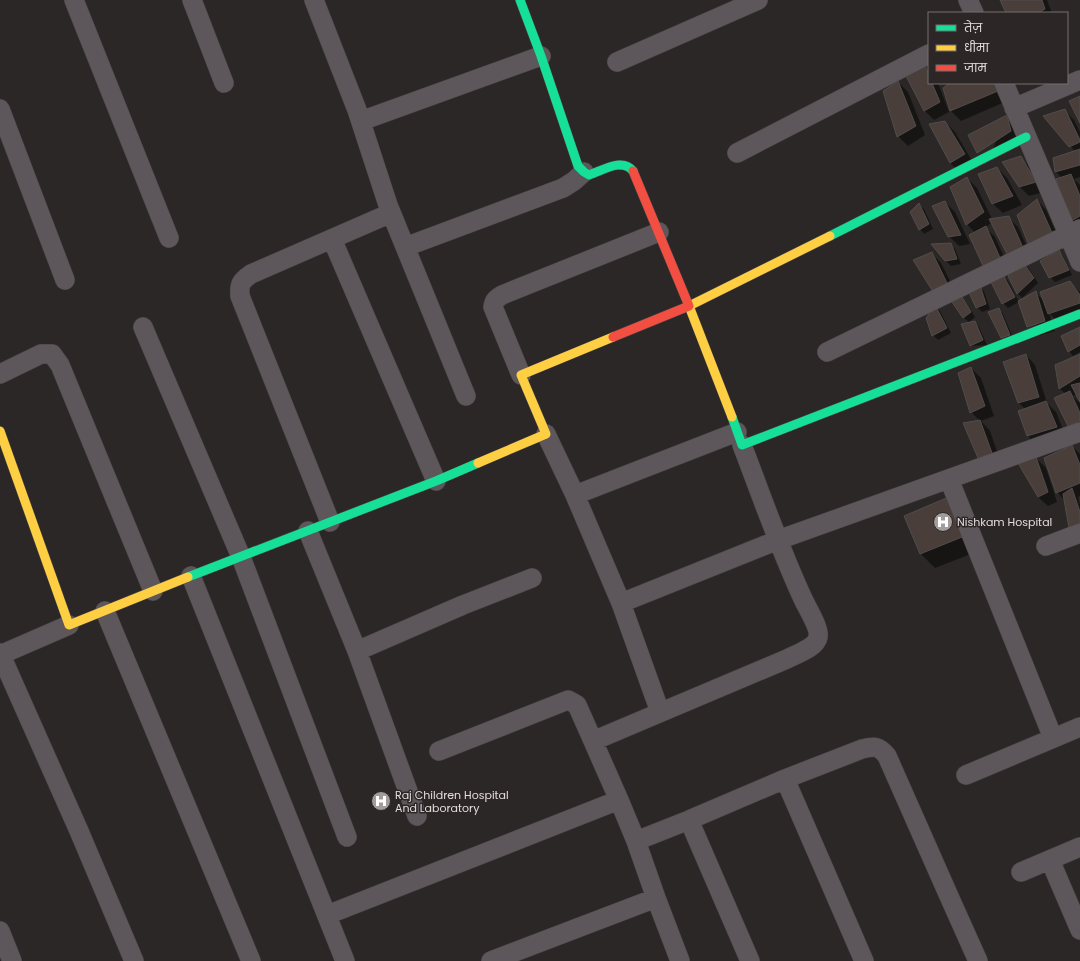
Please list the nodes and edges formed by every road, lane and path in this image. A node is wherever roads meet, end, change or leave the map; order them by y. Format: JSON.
{"nodes":[{"id":1,"x":74,"y":0,"type":"edge"},
{"id":2,"x":192,"y":0,"type":"edge"},
{"id":3,"x":314,"y":0,"type":"edge"},
{"id":4,"x":520,"y":0,"type":"edge"},
{"id":5,"x":758,"y":0,"type":"edge"},
{"id":6,"x":968,"y":0,"type":"edge"},
{"id":7,"x":974,"y":12,"type":"edge"},
{"id":8,"x":928,"y":55,"type":"edge"},
{"id":9,"x":541,"y":56,"type":"junction"},
{"id":10,"x":617,"y":62,"type":"dead end"},
{"id":11,"x":1080,"y":80,"type":"edge"},
{"id":12,"x":224,"y":83,"type":"dead end"},
{"id":13,"x":1004,"y":84,"type":"edge"},
{"id":14,"x":1014,"y":108,"type":"junction"},
{"id":15,"x":0,"y":109,"type":"edge"},
{"id":16,"x":361,"y":121,"type":"junction"},
{"id":17,"x":1026,"y":138,"type":"junction"},
{"id":18,"x":738,"y":153,"type":"dead end"},
{"id":19,"x":584,"y":172,"type":"junction"},
{"id":20,"x":391,"y":212,"type":"junction"},
{"id":21,"x":1074,"y":231,"type":"edge"},
{"id":22,"x":659,"y":232,"type":"junction"},
{"id":23,"x":169,"y":238,"type":"dead end"},
{"id":24,"x":332,"y":239,"type":"junction"},
{"id":25,"x":405,"y":247,"type":"junction"},
{"id":26,"x":1080,"y":262,"type":"edge"},
{"id":27,"x":65,"y":280,"type":"dead end"},
{"id":28,"x":689,"y":306,"type":"junction"},
{"id":29,"x":1080,"y":314,"type":"edge"},
{"id":30,"x":143,"y":327,"type":"dead end"},
{"id":31,"x":827,"y":352,"type":"dead end"},
{"id":32,"x":0,"y":374,"type":"edge"},
{"id":33,"x":521,"y":375,"type":"junction"},
{"id":34,"x":466,"y":396,"type":"dead end"},
{"id":35,"x":0,"y":431,"type":"edge"},
{"id":36,"x":1080,"y":432,"type":"edge"},
{"id":37,"x":546,"y":434,"type":"junction"},
{"id":38,"x":739,"y":439,"type":"junction"},
{"id":39,"x":948,"y":479,"type":"junction"},
{"id":40,"x":436,"y":481,"type":"junction"},
{"id":41,"x":575,"y":495,"type":"junction"},
{"id":42,"x":330,"y":522,"type":"junction"},
{"id":43,"x":308,"y":531,"type":"junction"},
{"id":44,"x":1080,"y":533,"type":"edge"},
{"id":45,"x":778,"y":540,"type":"junction"},
{"id":46,"x":1046,"y":546,"type":"dead end"},
{"id":47,"x":241,"y":557,"type":"junction"},
{"id":48,"x":191,"y":576,"type":"junction"},
{"id":49,"x":532,"y":578,"type":"dead end"},
{"id":50,"x":153,"y":591,"type":"junction"},
{"id":51,"x":621,"y":603,"type":"junction"},
{"id":52,"x":105,"y":611,"type":"junction"},
{"id":53,"x":69,"y":625,"type":"junction"},
{"id":54,"x":357,"y":651,"type":"junction"},
{"id":55,"x":0,"y":654,"type":"edge"},
{"id":56,"x":660,"y":712,"type":"junction"},
{"id":57,"x":1080,"y":727,"type":"edge"},
{"id":58,"x":1053,"y":738,"type":"junction"},
{"id":59,"x":593,"y":741,"type":"junction"},
{"id":60,"x":439,"y":751,"type":"dead end"},
{"id":61,"x":966,"y":775,"type":"dead end"},
{"id":62,"x":785,"y":779,"type":"junction"},
{"id":63,"x":619,"y":800,"type":"junction"},
{"id":64,"x":417,"y":816,"type":"dead end"},
{"id":65,"x":690,"y":820,"type":"junction"},
{"id":66,"x":347,"y":837,"type":"dead end"},
{"id":67,"x":636,"y":841,"type":"junction"},
{"id":68,"x":1080,"y":847,"type":"edge"},
{"id":69,"x":1050,"y":860,"type":"junction"},
{"id":70,"x":1021,"y":872,"type":"dead end"},
{"id":71,"x":656,"y":898,"type":"junction"},
{"id":72,"x":327,"y":915,"type":"junction"},
{"id":73,"x":1080,"y":930,"type":"edge"},
{"id":74,"x":0,"y":931,"type":"edge"},
{"id":75,"x":339,"y":959,"type":"edge"},
{"id":76,"x":12,"y":961,"type":"edge"},
{"id":77,"x":134,"y":961,"type":"edge"},
{"id":78,"x":250,"y":961,"type":"edge"},
{"id":79,"x":491,"y":961,"type":"edge"},
{"id":80,"x":680,"y":961,"type":"edge"},
{"id":81,"x":750,"y":961,"type":"edge"},
{"id":82,"x":864,"y":961,"type":"edge"},
{"id":83,"x":978,"y":961,"type":"edge"}],
"edges":[{"from":1,"to":23,"type":"street"},
{"from":2,"to":12,"type":"street"},
{"from":3,"to":16,"type":"street"},
{"from":4,"to":9,"type":"street"},
{"from":5,"to":10,"type":"street"},
{"from":6,"to":7,"type":"street"},
{"from":8,"to":18,"type":"street"},
{"from":9,"to":16,"type":"street"},
{"from":9,"to":19,"type":"street"},
{"from":11,"to":14,"type":"street"},
{"from":13,"to":14,"type":"street"},
{"from":14,"to":17,"type":"street"},
{"from":15,"to":27,"type":"street"},
{"from":16,"to":20,"type":"street"},
{"from":17,"to":21,"type":"street"},
{"from":17,"to":28,"type":"street"},
{"from":19,"to":22,"type":"street"},
{"from":19,"to":25,"type":"street"},
{"from":20,"to":24,"type":"street"},
{"from":20,"to":25,"type":"street"},
{"from":21,"to":26,"type":"street"},
{"from":21,"to":31,"type":"street"},
{"from":22,"to":28,"type":"street"},
{"from":22,"to":33,"type":"street"},
{"from":24,"to":40,"type":"street"},
{"from":24,"to":42,"type":"street"},
{"from":25,"to":34,"type":"street"},
{"from":28,"to":33,"type":"street"},
{"from":28,"to":38,"type":"street"},
{"from":29,"to":38,"type":"street"},
{"from":30,"to":47,"type":"street"},
{"from":32,"to":50,"type":"street"},
{"from":33,"to":37,"type":"street"},
{"from":35,"to":53,"type":"street"},
{"from":36,"to":39,"type":"street"},
{"from":37,"to":40,"type":"street"},
{"from":37,"to":41,"type":"street"},
{"from":38,"to":41,"type":"street"},
{"from":38,"to":45,"type":"street"},
{"from":39,"to":45,"type":"street"},
{"from":39,"to":58,"type":"street"},
{"from":40,"to":42,"type":"street"},
{"from":41,"to":51,"type":"street"},
{"from":42,"to":43,"type":"street"},
{"from":43,"to":47,"type":"street"},
{"from":43,"to":54,"type":"street"},
{"from":44,"to":46,"type":"street"},
{"from":45,"to":51,"type":"street"},
{"from":45,"to":56,"type":"street"},
{"from":47,"to":48,"type":"street"},
{"from":47,"to":66,"type":"street"},
{"from":48,"to":50,"type":"street"},
{"from":48,"to":72,"type":"street"},
{"from":49,"to":54,"type":"street"},
{"from":50,"to":52,"type":"street"},
{"from":51,"to":56,"type":"street"},
{"from":52,"to":53,"type":"street"},
{"from":52,"to":78,"type":"street"},
{"from":53,"to":55,"type":"street"},
{"from":54,"to":64,"type":"street"},
{"from":55,"to":77,"type":"street"},
{"from":56,"to":59,"type":"street"},
{"from":57,"to":58,"type":"street"},
{"from":58,"to":61,"type":"street"},
{"from":59,"to":60,"type":"street"},
{"from":59,"to":63,"type":"street"},
{"from":62,"to":65,"type":"street"},
{"from":62,"to":82,"type":"street"},
{"from":62,"to":83,"type":"street"},
{"from":63,"to":67,"type":"street"},
{"from":63,"to":72,"type":"street"},
{"from":65,"to":67,"type":"street"},
{"from":65,"to":81,"type":"street"},
{"from":67,"to":71,"type":"street"},
{"from":68,"to":69,"type":"street"},
{"from":69,"to":70,"type":"street"},
{"from":69,"to":73,"type":"street"},
{"from":71,"to":79,"type":"street"},
{"from":71,"to":80,"type":"street"},
{"from":72,"to":75,"type":"street"},
{"from":74,"to":76,"type":"street"}]}
